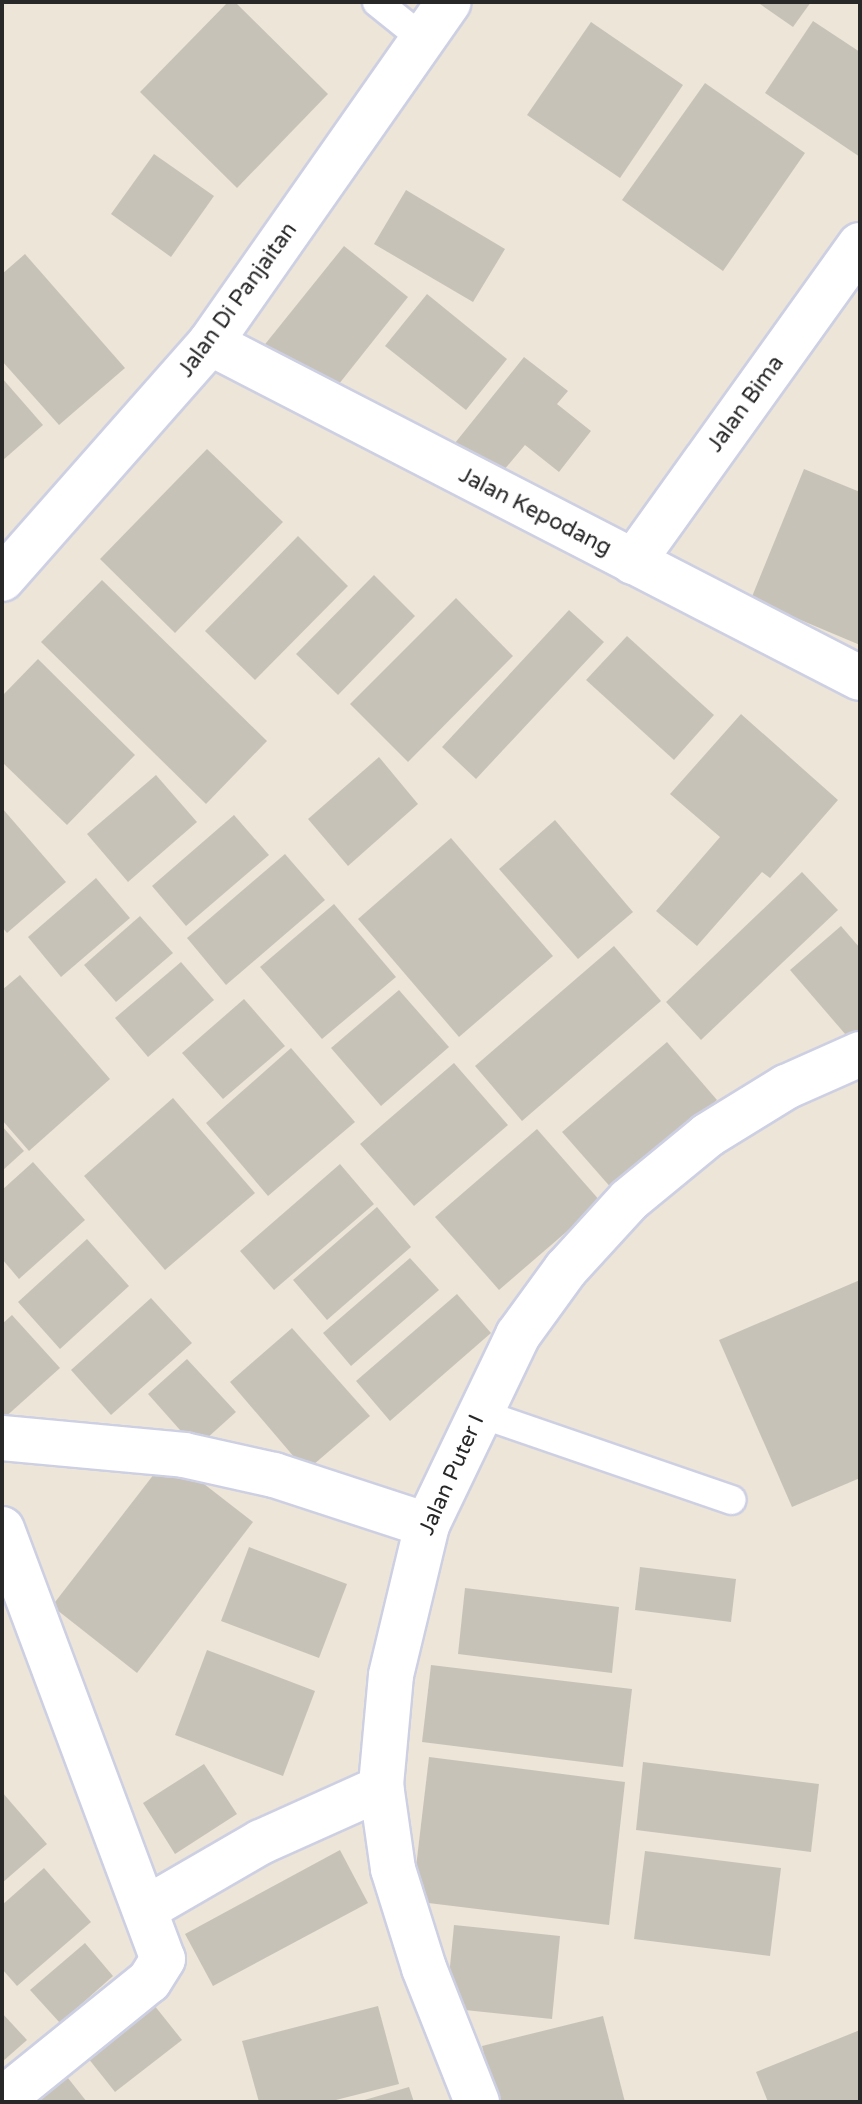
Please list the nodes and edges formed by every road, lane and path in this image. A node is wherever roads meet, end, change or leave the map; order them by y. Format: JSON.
{"nodes":[{"id":1,"x":377,"y":2,"type":"edge"},
{"id":2,"x":449,"y":2,"type":"edge"},
{"id":3,"x":423,"y":39,"type":"junction"},
{"id":4,"x":860,"y":245,"type":"edge"},
{"id":5,"x":210,"y":343,"type":"junction"},
{"id":6,"x":633,"y":562,"type":"junction"},
{"id":7,"x":2,"y":579,"type":"edge"},
{"id":8,"x":860,"y":678,"type":"edge"},
{"id":9,"x":860,"y":1054,"type":"edge"},
{"id":10,"x":479,"y":1413,"type":"junction"},
{"id":11,"x":2,"y":1438,"type":"edge"},
{"id":12,"x":731,"y":1500,"type":"dead end"},
{"id":13,"x":427,"y":1525,"type":"junction"},
{"id":14,"x":2,"y":1529,"type":"edge"},
{"id":15,"x":381,"y":1788,"type":"junction"},
{"id":16,"x":147,"y":1908,"type":"junction"},
{"id":17,"x":2,"y":2100,"type":"edge"},
{"id":18,"x":477,"y":2102,"type":"edge"}],
"edges":[{"from":1,"to":3,"type":"lane"},
{"from":2,"to":3,"type":"street","name":"Jalan Di Panjaitan"},
{"from":3,"to":5,"type":"street","name":"Jalan Di Panjaitan"},
{"from":4,"to":6,"type":"street","name":"Jalan Bima"},
{"from":5,"to":6,"type":"street","name":"Jalan Kepodang"},
{"from":5,"to":7,"type":"street","name":"Jalan Di Panjaitan"},
{"from":6,"to":8,"type":"street","name":"Jalan Kepodang"},
{"from":9,"to":10,"type":"street","name":"Jalan Puter I"},
{"from":10,"to":12,"type":"lane"},
{"from":10,"to":13,"type":"street","name":"Jalan Puter I"},
{"from":11,"to":13,"type":"street"},
{"from":13,"to":15,"type":"street","name":"Jalan Puter I"},
{"from":14,"to":16,"type":"street"},
{"from":15,"to":16,"type":"street"},
{"from":15,"to":18,"type":"street","name":"Jalan Puter I"},
{"from":16,"to":17,"type":"street"}]}
